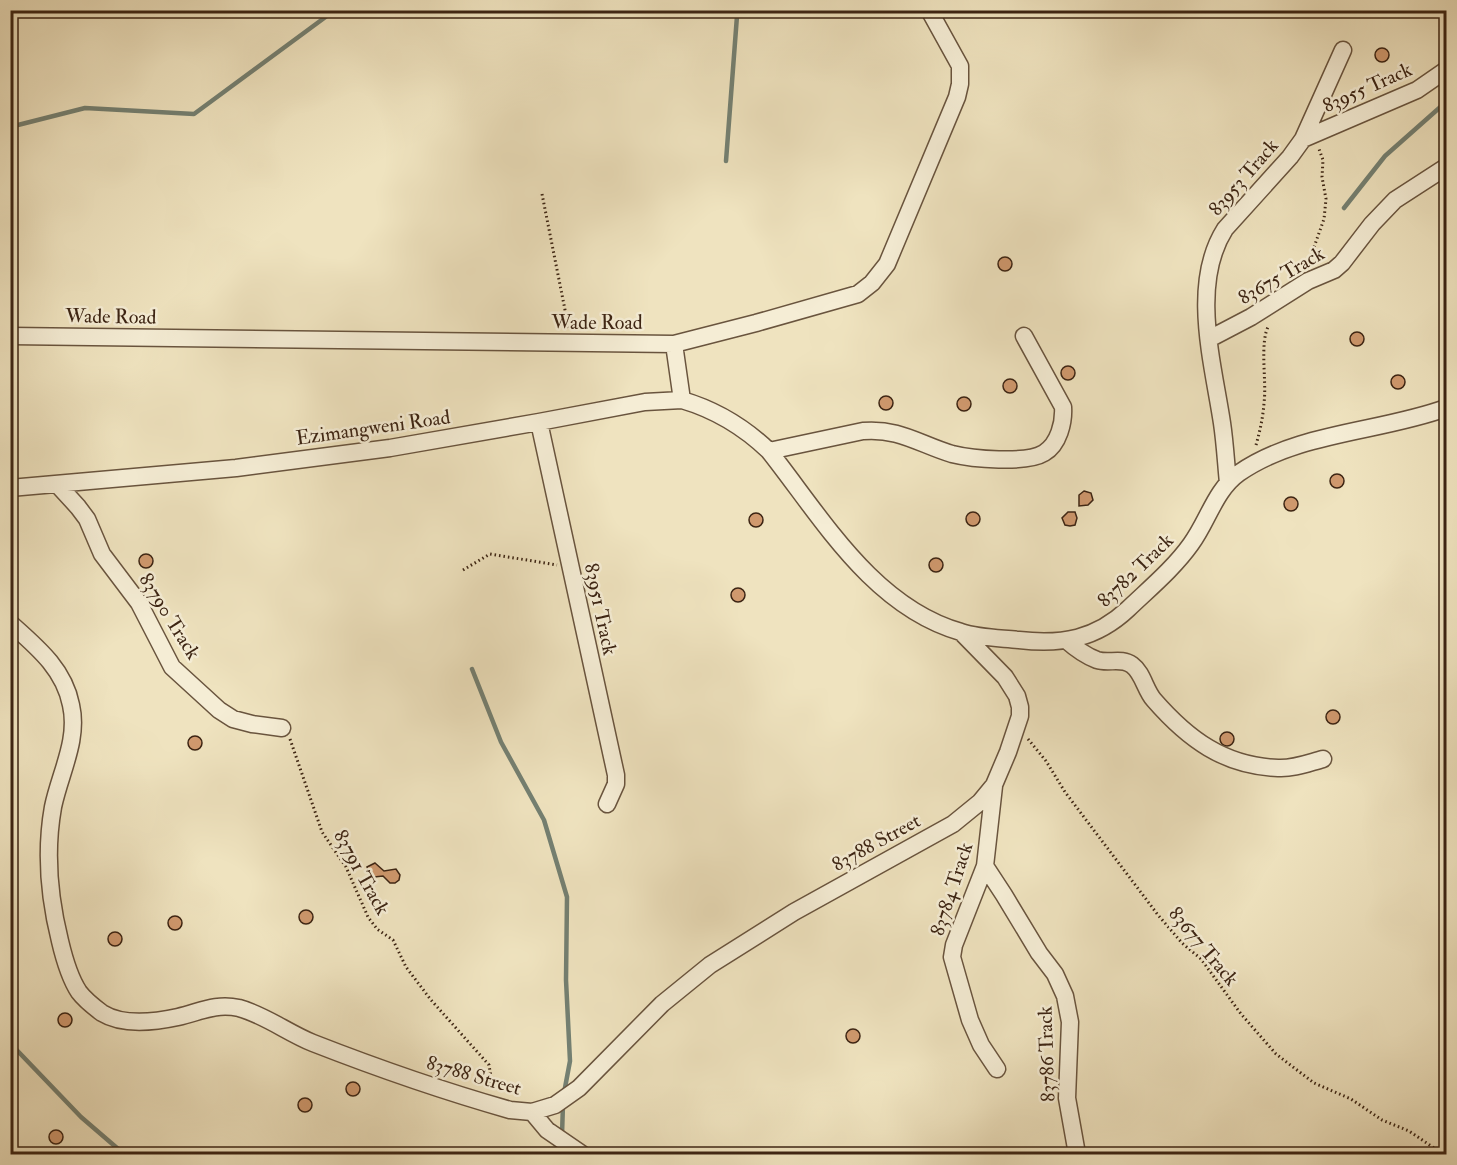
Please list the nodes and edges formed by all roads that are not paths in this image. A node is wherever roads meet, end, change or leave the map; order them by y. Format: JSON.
{"nodes":[{"id":1,"x":929,"y":10,"type":"edge"},
{"id":2,"x":1343,"y":50,"type":"dead end"},
{"id":3,"x":1446,"y":70,"type":"edge"},
{"id":4,"x":1303,"y":139,"type":"junction"},
{"id":5,"x":1446,"y":167,"type":"edge"},
{"id":6,"x":10,"y":336,"type":"edge"},
{"id":7,"x":1024,"y":336,"type":"dead end"},
{"id":8,"x":1209,"y":339,"type":"junction"},
{"id":9,"x":674,"y":344,"type":"junction"},
{"id":10,"x":682,"y":400,"type":"junction"},
{"id":11,"x":1446,"y":408,"type":"edge"},
{"id":12,"x":539,"y":422,"type":"junction"},
{"id":13,"x":769,"y":451,"type":"junction"},
{"id":14,"x":1228,"y":483,"type":"junction"},
{"id":15,"x":57,"y":484,"type":"junction"},
{"id":16,"x":10,"y":488,"type":"edge"},
{"id":17,"x":10,"y":623,"type":"edge"},
{"id":18,"x":962,"y":633,"type":"junction"},
{"id":19,"x":1066,"y":640,"type":"junction"},
{"id":20,"x":282,"y":728,"type":"road end"},
{"id":21,"x":1323,"y":759,"type":"dead end"},
{"id":22,"x":994,"y":785,"type":"junction"},
{"id":23,"x":607,"y":804,"type":"dead end"},
{"id":24,"x":985,"y":866,"type":"junction"},
{"id":25,"x":997,"y":1069,"type":"dead end"},
{"id":26,"x":532,"y":1112,"type":"junction"},
{"id":27,"x":582,"y":1155,"type":"edge"},
{"id":28,"x":1077,"y":1155,"type":"edge"}],
"edges":[{"from":1,"to":9,"type":"street","name":"Wade Road"},
{"from":2,"to":4,"type":"street","name":"83953 Track"},
{"from":3,"to":4,"type":"street","name":"83955 Track"},
{"from":4,"to":8,"type":"street","name":"83953 Track"},
{"from":5,"to":8,"type":"street","name":"83675 Track"},
{"from":6,"to":9,"type":"street","name":"Wade Road"},
{"from":7,"to":13,"type":"street"},
{"from":8,"to":14,"type":"street","name":"83953 Track"},
{"from":9,"to":10,"type":"street"},
{"from":10,"to":12,"type":"street","name":"Ezimangweni Road"},
{"from":10,"to":13,"type":"street","name":"83782 Track"},
{"from":11,"to":14,"type":"street","name":"83782 Track"},
{"from":12,"to":15,"type":"street","name":"Ezimangweni Road"},
{"from":12,"to":23,"type":"street","name":"83951 Track"},
{"from":13,"to":18,"type":"street","name":"83782 Track"},
{"from":14,"to":19,"type":"street","name":"83782 Track"},
{"from":15,"to":16,"type":"street","name":"Ezimangweni Road"},
{"from":15,"to":20,"type":"street","name":"83790 Track"},
{"from":17,"to":26,"type":"street","name":"83788 Street"},
{"from":18,"to":19,"type":"street","name":"83782 Track"},
{"from":18,"to":22,"type":"street","name":"83788 Street"},
{"from":19,"to":21,"type":"street"},
{"from":22,"to":24,"type":"street","name":"83784 Track"},
{"from":22,"to":26,"type":"street","name":"83788 Street"},
{"from":24,"to":25,"type":"street","name":"83784 Track"},
{"from":24,"to":28,"type":"street","name":"83786 Track"},
{"from":26,"to":27,"type":"street"}]}
